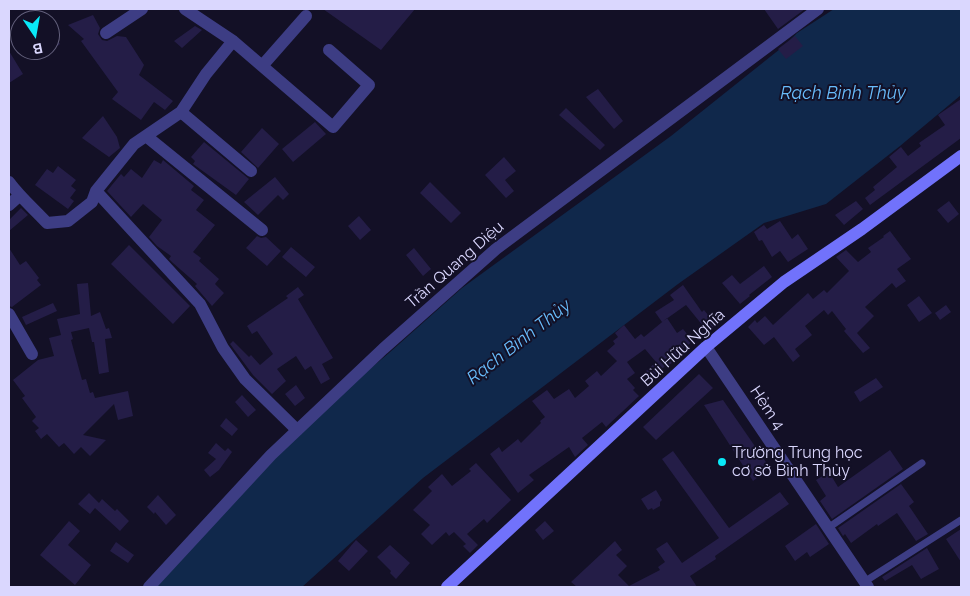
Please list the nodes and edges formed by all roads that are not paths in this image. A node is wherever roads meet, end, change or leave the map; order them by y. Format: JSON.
{"nodes":[{"id":1,"x":142,"y":9,"type":"edge"},
{"id":2,"x":184,"y":9,"type":"edge"},
{"id":3,"x":818,"y":9,"type":"edge"},
{"id":4,"x":199,"y":13,"type":"edge"},
{"id":5,"x":306,"y":16,"type":"dead end"},
{"id":6,"x":106,"y":33,"type":"dead end"},
{"id":7,"x":233,"y":41,"type":"junction"},
{"id":8,"x":329,"y":50,"type":"dead end"},
{"id":9,"x":262,"y":66,"type":"junction"},
{"id":10,"x":180,"y":112,"type":"junction"},
{"id":11,"x":146,"y":136,"type":"junction"},
{"id":12,"x":961,"y":156,"type":"edge"},
{"id":13,"x":251,"y":171,"type":"dead end"},
{"id":14,"x":9,"y":182,"type":"edge"},
{"id":15,"x":96,"y":191,"type":"junction"},
{"id":16,"x":14,"y":201,"type":"edge"},
{"id":17,"x":262,"y":230,"type":"dead end"},
{"id":18,"x":9,"y":314,"type":"edge"},
{"id":19,"x":706,"y":347,"type":"junction"},
{"id":20,"x":32,"y":354,"type":"dead end"},
{"id":21,"x":297,"y":430,"type":"junction"},
{"id":22,"x":922,"y":463,"type":"dead end"},
{"id":23,"x":961,"y":520,"type":"edge"},
{"id":24,"x":828,"y":528,"type":"junction"},
{"id":25,"x":866,"y":585,"type":"edge"},
{"id":26,"x":149,"y":587,"type":"edge"},
{"id":27,"x":447,"y":587,"type":"edge"}],
"edges":[{"from":1,"to":6,"type":"street"},
{"from":2,"to":4,"type":"street"},
{"from":3,"to":21,"type":"street","name":"Trần Quang Diệu"},
{"from":4,"to":7,"type":"street"},
{"from":5,"to":9,"type":"street"},
{"from":7,"to":9,"type":"street"},
{"from":7,"to":10,"type":"street"},
{"from":8,"to":9,"type":"street"},
{"from":10,"to":11,"type":"street"},
{"from":10,"to":13,"type":"street"},
{"from":11,"to":15,"type":"street"},
{"from":11,"to":17,"type":"street"},
{"from":12,"to":19,"type":"main road","name":"Bùi Hữu Nghĩa"},
{"from":14,"to":16,"type":"street"},
{"from":15,"to":16,"type":"street"},
{"from":15,"to":21,"type":"street"},
{"from":18,"to":20,"type":"street"},
{"from":19,"to":24,"type":"street","name":"Hẻm 4"},
{"from":19,"to":27,"type":"main road","name":"Bùi Hữu Nghĩa"},
{"from":21,"to":26,"type":"street","name":"Trần Quang Diệu"},
{"from":22,"to":24,"type":"lane"},
{"from":23,"to":25,"type":"lane"},
{"from":24,"to":25,"type":"street","name":"Hẻm 4"}]}
